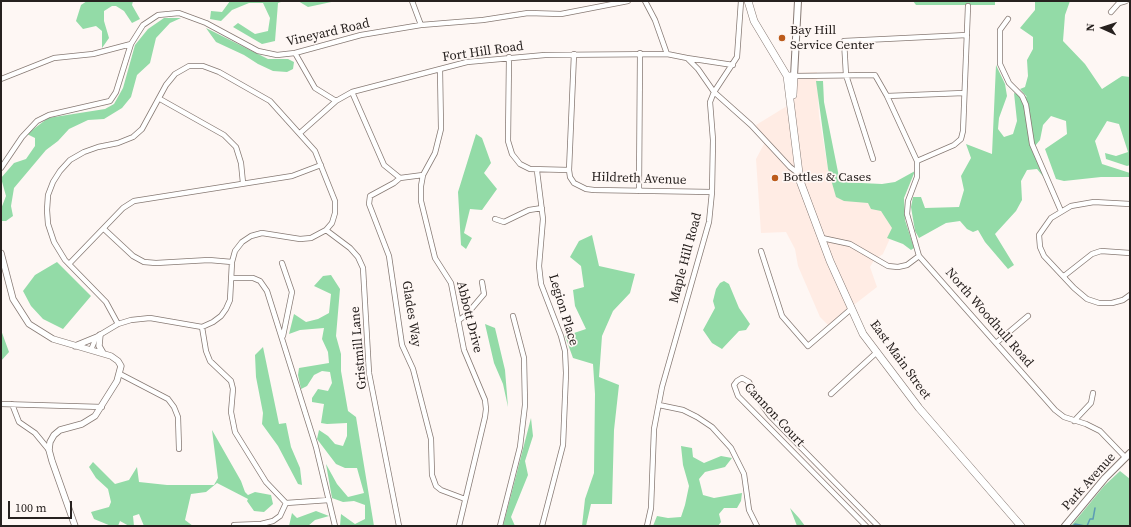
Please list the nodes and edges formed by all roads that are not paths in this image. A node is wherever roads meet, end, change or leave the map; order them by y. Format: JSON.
{"nodes":[{"id":1,"x":412,"y":1,"type":"edge"},
{"id":2,"x":628,"y":1,"type":"edge"},
{"id":3,"x":645,"y":1,"type":"edge"},
{"id":4,"x":741,"y":1,"type":"edge"},
{"id":5,"x":748,"y":1,"type":"edge"},
{"id":6,"x":798,"y":1,"type":"edge"},
{"id":7,"x":1126,"y":1,"type":"edge"},
{"id":8,"x":968,"y":6,"type":"dead end"},
{"id":9,"x":1111,"y":12,"type":"dead end"},
{"id":10,"x":1008,"y":18,"type":"dead end"},
{"id":11,"x":421,"y":26,"type":"junction"},
{"id":12,"x":967,"y":35,"type":"junction"},
{"id":13,"x":131,"y":44,"type":"junction"},
{"id":14,"x":295,"y":53,"type":"junction"},
{"id":15,"x":640,"y":53,"type":"junction"},
{"id":16,"x":574,"y":54,"type":"junction"},
{"id":17,"x":667,"y":54,"type":"junction"},
{"id":18,"x":509,"y":57,"type":"junction"},
{"id":19,"x":687,"y":58,"type":"junction"},
{"id":20,"x":733,"y":65,"type":"junction"},
{"id":21,"x":440,"y":69,"type":"junction"},
{"id":22,"x":846,"y":75,"type":"junction"},
{"id":23,"x":791,"y":76,"type":"junction"},
{"id":24,"x":1,"y":79,"type":"edge"},
{"id":25,"x":352,"y":92,"type":"junction"},
{"id":26,"x":714,"y":92,"type":"junction"},
{"id":27,"x":964,"y":93,"type":"junction"},
{"id":28,"x":887,"y":96,"type":"junction"},
{"id":29,"x":160,"y":99,"type":"junction"},
{"id":30,"x":336,"y":101,"type":"junction"},
{"id":31,"x":300,"y":133,"type":"junction"},
{"id":32,"x":873,"y":159,"type":"dead end"},
{"id":33,"x":917,"y":161,"type":"junction"},
{"id":34,"x":321,"y":165,"type":"junction"},
{"id":35,"x":1,"y":168,"type":"edge"},
{"id":36,"x":569,"y":170,"type":"junction"},
{"id":37,"x":537,"y":171,"type":"junction"},
{"id":38,"x":798,"y":173,"type":"junction"},
{"id":39,"x":423,"y":175,"type":"junction"},
{"id":40,"x":400,"y":178,"type":"junction"},
{"id":41,"x":243,"y":183,"type":"junction"},
{"id":42,"x":639,"y":191,"type":"junction"},
{"id":43,"x":712,"y":192,"type":"junction"},
{"id":44,"x":1130,"y":204,"type":"edge"},
{"id":45,"x":542,"y":208,"type":"junction"},
{"id":46,"x":1061,"y":211,"type":"junction"},
{"id":47,"x":495,"y":219,"type":"dead end"},
{"id":48,"x":104,"y":229,"type":"junction"},
{"id":49,"x":326,"y":230,"type":"junction"},
{"id":50,"x":822,"y":238,"type":"junction"},
{"id":51,"x":761,"y":251,"type":"dead end"},
{"id":52,"x":1,"y":253,"type":"edge"},
{"id":53,"x":1130,"y":253,"type":"edge"},
{"id":54,"x":919,"y":256,"type":"junction"},
{"id":55,"x":232,"y":262,"type":"junction"},
{"id":56,"x":282,"y":263,"type":"dead end"},
{"id":57,"x":69,"y":264,"type":"junction"},
{"id":58,"x":1064,"y":276,"type":"junction"},
{"id":59,"x":232,"y":278,"type":"junction"},
{"id":60,"x":482,"y":282,"type":"dead end"},
{"id":61,"x":1130,"y":295,"type":"edge"},
{"id":62,"x":851,"y":309,"type":"junction"},
{"id":63,"x":514,"y":316,"type":"dead end"},
{"id":64,"x":1028,"y":316,"type":"dead end"},
{"id":65,"x":458,"y":321,"type":"junction"},
{"id":66,"x":118,"y":324,"type":"junction"},
{"id":67,"x":202,"y":326,"type":"junction"},
{"id":68,"x":99,"y":336,"type":"junction"},
{"id":69,"x":282,"y":337,"type":"junction"},
{"id":70,"x":996,"y":343,"type":"junction"},
{"id":71,"x":75,"y":346,"type":"junction"},
{"id":72,"x":91,"y":350,"type":"junction"},
{"id":73,"x":877,"y":352,"type":"junction"},
{"id":74,"x":104,"y":353,"type":"junction"},
{"id":75,"x":120,"y":374,"type":"junction"},
{"id":76,"x":1093,"y":393,"type":"dead end"},
{"id":77,"x":831,"y":394,"type":"dead end"},
{"id":78,"x":1,"y":404,"type":"edge"},
{"id":79,"x":12,"y":404,"type":"junction"},
{"id":80,"x":659,"y":405,"type":"junction"},
{"id":81,"x":102,"y":406,"type":"junction"},
{"id":82,"x":1074,"y":421,"type":"junction"},
{"id":83,"x":785,"y":431,"type":"junction"},
{"id":84,"x":779,"y":436,"type":"junction"},
{"id":85,"x":179,"y":449,"type":"dead end"},
{"id":86,"x":49,"y":450,"type":"junction"},
{"id":87,"x":1128,"y":455,"type":"edge"},
{"id":88,"x":841,"y":489,"type":"junction"},
{"id":89,"x":836,"y":495,"type":"junction"},
{"id":90,"x":465,"y":499,"type":"junction"},
{"id":91,"x":329,"y":500,"type":"junction"},
{"id":92,"x":286,"y":503,"type":"junction"},
{"id":93,"x":234,"y":525,"type":"dead end"},
{"id":94,"x":75,"y":526,"type":"edge"},
{"id":95,"x":335,"y":526,"type":"edge"},
{"id":96,"x":399,"y":526,"type":"edge"},
{"id":97,"x":459,"y":526,"type":"edge"},
{"id":98,"x":500,"y":526,"type":"edge"},
{"id":99,"x":542,"y":526,"type":"edge"},
{"id":100,"x":647,"y":526,"type":"edge"},
{"id":101,"x":757,"y":526,"type":"edge"},
{"id":102,"x":866,"y":526,"type":"edge"},
{"id":103,"x":878,"y":526,"type":"edge"},
{"id":104,"x":1021,"y":526,"type":"edge"},
{"id":105,"x":1065,"y":526,"type":"edge"}],
"edges":[{"from":1,"to":11,"type":"street"},
{"from":2,"to":11,"type":"street","name":"Vineyard Road"},
{"from":3,"to":17,"type":"street"},
{"from":4,"to":20,"type":"street","name":"Maple Hill Road"},
{"from":5,"to":23,"type":"main road","name":"East Main Street"},
{"from":6,"to":23,"type":"main road"},
{"from":7,"to":9,"type":"street"},
{"from":8,"to":12,"type":"street"},
{"from":10,"to":46,"type":"street"},
{"from":11,"to":14,"type":"street","name":"Vineyard Road"},
{"from":12,"to":22,"type":"street"},
{"from":12,"to":27,"type":"street"},
{"from":13,"to":14,"type":"street","name":"Vineyard Road"},
{"from":13,"to":24,"type":"street"},
{"from":13,"to":35,"type":"street","name":"Vineyard Road"},
{"from":14,"to":30,"type":"street"},
{"from":15,"to":16,"type":"street","name":"Fort Hill Road"},
{"from":15,"to":17,"type":"street","name":"Fort Hill Road"},
{"from":15,"to":42,"type":"street"},
{"from":16,"to":18,"type":"street","name":"Fort Hill Road"},
{"from":16,"to":36,"type":"street"},
{"from":17,"to":19,"type":"street","name":"Fort Hill Road"},
{"from":18,"to":21,"type":"street","name":"Fort Hill Road"},
{"from":18,"to":37,"type":"street"},
{"from":19,"to":20,"type":"street","name":"Fort Hill Road"},
{"from":19,"to":26,"type":"street"},
{"from":20,"to":26,"type":"street","name":"Maple Hill Road"},
{"from":21,"to":25,"type":"street","name":"Fort Hill Road"},
{"from":21,"to":39,"type":"street","name":"Abbott Drive"},
{"from":22,"to":23,"type":"street"},
{"from":22,"to":28,"type":"street"},
{"from":22,"to":32,"type":"street"},
{"from":23,"to":38,"type":"main road","name":"East Main Street"},
{"from":25,"to":30,"type":"street","name":"Fort Hill Road"},
{"from":25,"to":40,"type":"street"},
{"from":26,"to":38,"type":"street"},
{"from":26,"to":43,"type":"street","name":"Maple Hill Road"},
{"from":27,"to":28,"type":"street"},
{"from":27,"to":33,"type":"street"},
{"from":28,"to":33,"type":"street"},
{"from":29,"to":31,"type":"street"},
{"from":29,"to":41,"type":"street"},
{"from":29,"to":57,"type":"street"},
{"from":30,"to":31,"type":"street","name":"Fort Hill Road"},
{"from":31,"to":34,"type":"street"},
{"from":33,"to":54,"type":"street"},
{"from":34,"to":41,"type":"street"},
{"from":34,"to":49,"type":"street"},
{"from":36,"to":37,"type":"street"},
{"from":36,"to":42,"type":"street","name":"Hildreth Avenue"},
{"from":37,"to":45,"type":"street","name":"Legion Place"},
{"from":38,"to":50,"type":"main road","name":"East Main Street"},
{"from":39,"to":40,"type":"street","name":"Glades Way"},
{"from":39,"to":65,"type":"street","name":"Abbott Drive"},
{"from":40,"to":90,"type":"street","name":"Glades Way"},
{"from":41,"to":48,"type":"street"},
{"from":42,"to":43,"type":"street","name":"Hildreth Avenue"},
{"from":43,"to":80,"type":"street","name":"Maple Hill Road"},
{"from":44,"to":46,"type":"street"},
{"from":45,"to":47,"type":"street"},
{"from":45,"to":99,"type":"street","name":"Legion Place"},
{"from":46,"to":58,"type":"street"},
{"from":48,"to":55,"type":"street"},
{"from":48,"to":57,"type":"street"},
{"from":49,"to":55,"type":"street"},
{"from":49,"to":96,"type":"street","name":"Gristmill Lane"},
{"from":50,"to":54,"type":"street"},
{"from":50,"to":62,"type":"main road","name":"East Main Street"},
{"from":51,"to":62,"type":"street"},
{"from":52,"to":71,"type":"street"},
{"from":53,"to":58,"type":"street"},
{"from":54,"to":70,"type":"street","name":"North Woodhull Road"},
{"from":55,"to":59,"type":"street"},
{"from":56,"to":69,"type":"street"},
{"from":57,"to":66,"type":"street"},
{"from":58,"to":61,"type":"street"},
{"from":59,"to":67,"type":"street"},
{"from":59,"to":69,"type":"street"},
{"from":60,"to":65,"type":"street"},
{"from":62,"to":73,"type":"main road","name":"East Main Street"},
{"from":63,"to":98,"type":"street"},
{"from":64,"to":70,"type":"street"},
{"from":65,"to":90,"type":"street","name":"Abbott Drive"},
{"from":66,"to":67,"type":"street"},
{"from":66,"to":68,"type":"street"},
{"from":67,"to":92,"type":"street"},
{"from":68,"to":71,"type":"street"},
{"from":68,"to":72,"type":"street"},
{"from":68,"to":74,"type":"street"},
{"from":69,"to":91,"type":"street"},
{"from":70,"to":82,"type":"street","name":"North Woodhull Road"},
{"from":71,"to":72,"type":"street"},
{"from":72,"to":74,"type":"street"},
{"from":73,"to":77,"type":"street"},
{"from":73,"to":104,"type":"main road","name":"East Main Street"},
{"from":74,"to":75,"type":"street"},
{"from":75,"to":81,"type":"street"},
{"from":75,"to":85,"type":"street"},
{"from":76,"to":82,"type":"street"},
{"from":78,"to":79,"type":"street"},
{"from":79,"to":81,"type":"street"},
{"from":79,"to":86,"type":"street"},
{"from":80,"to":100,"type":"street","name":"Maple Hill Road"},
{"from":80,"to":101,"type":"street"},
{"from":81,"to":86,"type":"street"},
{"from":82,"to":87,"type":"street","name":"North Woodhull Road"},
{"from":83,"to":84,"type":"street"},
{"from":83,"to":84,"type":"street","name":"Cannon Court"},
{"from":83,"to":88,"type":"street","name":"Cannon Court"},
{"from":84,"to":89,"type":"street","name":"Cannon Court"},
{"from":86,"to":94,"type":"street"},
{"from":87,"to":105,"type":"main road","name":"Park Avenue"},
{"from":88,"to":89,"type":"street"},
{"from":88,"to":103,"type":"street","name":"Cannon Court"},
{"from":89,"to":102,"type":"street","name":"Cannon Court"},
{"from":90,"to":97,"type":"street","name":"Abbott Drive"},
{"from":91,"to":92,"type":"street"},
{"from":91,"to":95,"type":"street"},
{"from":92,"to":93,"type":"street"}]}
